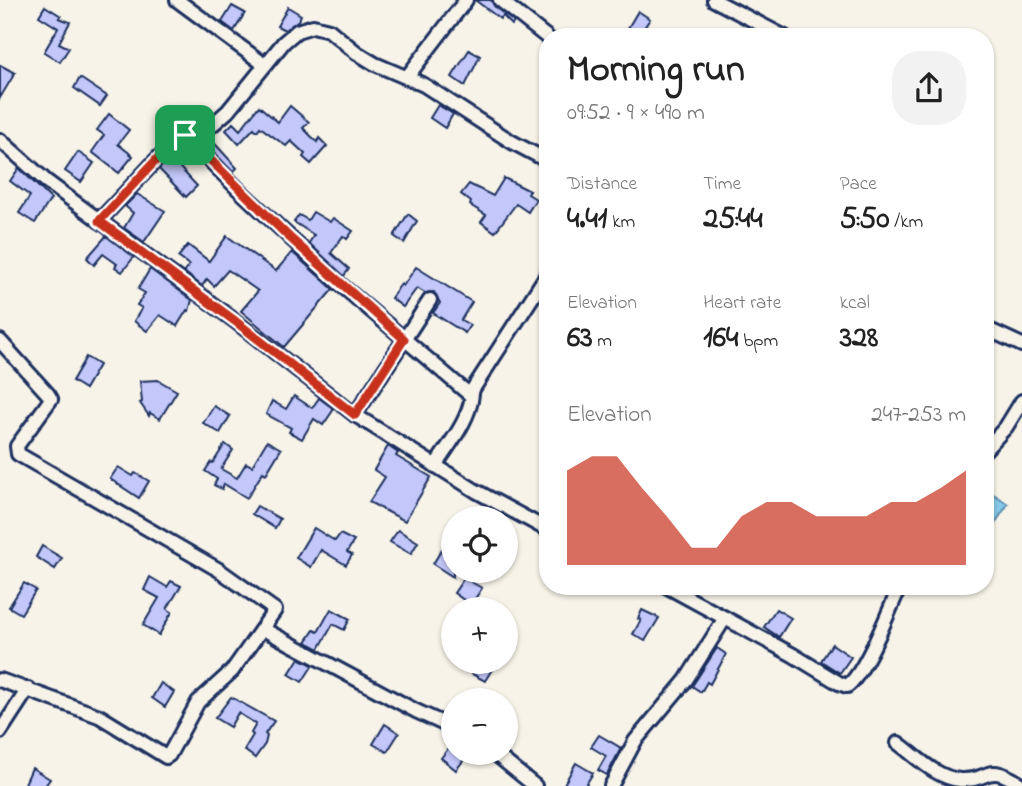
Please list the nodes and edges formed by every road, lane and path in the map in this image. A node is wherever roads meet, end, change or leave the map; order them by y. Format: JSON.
{"nodes":[{"id":1,"x":177,"y":0,"type":"edge"},
{"id":2,"x":466,"y":0,"type":"edge"},
{"id":3,"x":500,"y":0,"type":"edge"},
{"id":4,"x":714,"y":0,"type":"edge"},
{"id":5,"x":768,"y":28,"type":"edge"},
{"id":6,"x":539,"y":31,"type":"edge"},
{"id":7,"x":265,"y":65,"type":"junction"},
{"id":8,"x":407,"y":77,"type":"junction"},
{"id":9,"x":185,"y":135,"type":"junction"},
{"id":10,"x":0,"y":140,"type":"edge"},
{"id":11,"x":539,"y":156,"type":"edge"},
{"id":12,"x":99,"y":221,"type":"junction"},
{"id":13,"x":539,"y":287,"type":"edge"},
{"id":14,"x":430,"y":300,"type":"dead end"},
{"id":15,"x":994,"y":332,"type":"edge"},
{"id":16,"x":404,"y":339,"type":"junction"},
{"id":17,"x":0,"y":341,"type":"edge"},
{"id":18,"x":1022,"y":345,"type":"edge"},
{"id":19,"x":470,"y":396,"type":"junction"},
{"id":20,"x":1022,"y":401,"type":"edge"},
{"id":21,"x":355,"y":415,"type":"junction"},
{"id":22,"x":994,"y":439,"type":"edge"},
{"id":23,"x":435,"y":466,"type":"junction"},
{"id":24,"x":539,"y":525,"type":"edge"},
{"id":25,"x":683,"y":595,"type":"edge"},
{"id":26,"x":896,"y":595,"type":"edge"},
{"id":27,"x":725,"y":618,"type":"junction"},
{"id":28,"x":263,"y":629,"type":"junction"},
{"id":29,"x":0,"y":680,"type":"edge"},
{"id":30,"x":28,"y":690,"type":"junction"},
{"id":31,"x":441,"y":722,"type":"edge"},
{"id":32,"x":0,"y":732,"type":"edge"},
{"id":33,"x":898,"y":743,"type":"dead end"},
{"id":34,"x":509,"y":765,"type":"edge"},
{"id":35,"x":1022,"y":785,"type":"edge"},
{"id":36,"x":535,"y":786,"type":"edge"},
{"id":37,"x":611,"y":786,"type":"edge"}],
"edges":[{"from":1,"to":7,"type":"street"},
{"from":2,"to":8,"type":"street"},
{"from":3,"to":6,"type":"street"},
{"from":4,"to":5,"type":"street"},
{"from":7,"to":8,"type":"street"},
{"from":7,"to":9,"type":"street"},
{"from":8,"to":11,"type":"street"},
{"from":9,"to":12,"type":"street"},
{"from":9,"to":16,"type":"street"},
{"from":10,"to":12,"type":"street"},
{"from":12,"to":21,"type":"street"},
{"from":13,"to":19,"type":"street"},
{"from":14,"to":16,"type":"street"},
{"from":15,"to":18,"type":"street"},
{"from":16,"to":19,"type":"street"},
{"from":16,"to":21,"type":"street"},
{"from":17,"to":28,"type":"street"},
{"from":19,"to":23,"type":"street"},
{"from":20,"to":22,"type":"street"},
{"from":21,"to":23,"type":"street"},
{"from":23,"to":24,"type":"street"},
{"from":25,"to":27,"type":"street"},
{"from":26,"to":27,"type":"street"},
{"from":27,"to":37,"type":"street"},
{"from":28,"to":30,"type":"street"},
{"from":28,"to":31,"type":"street"},
{"from":29,"to":30,"type":"street"},
{"from":30,"to":32,"type":"street"},
{"from":33,"to":35,"type":"street"},
{"from":34,"to":36,"type":"street"}]}
